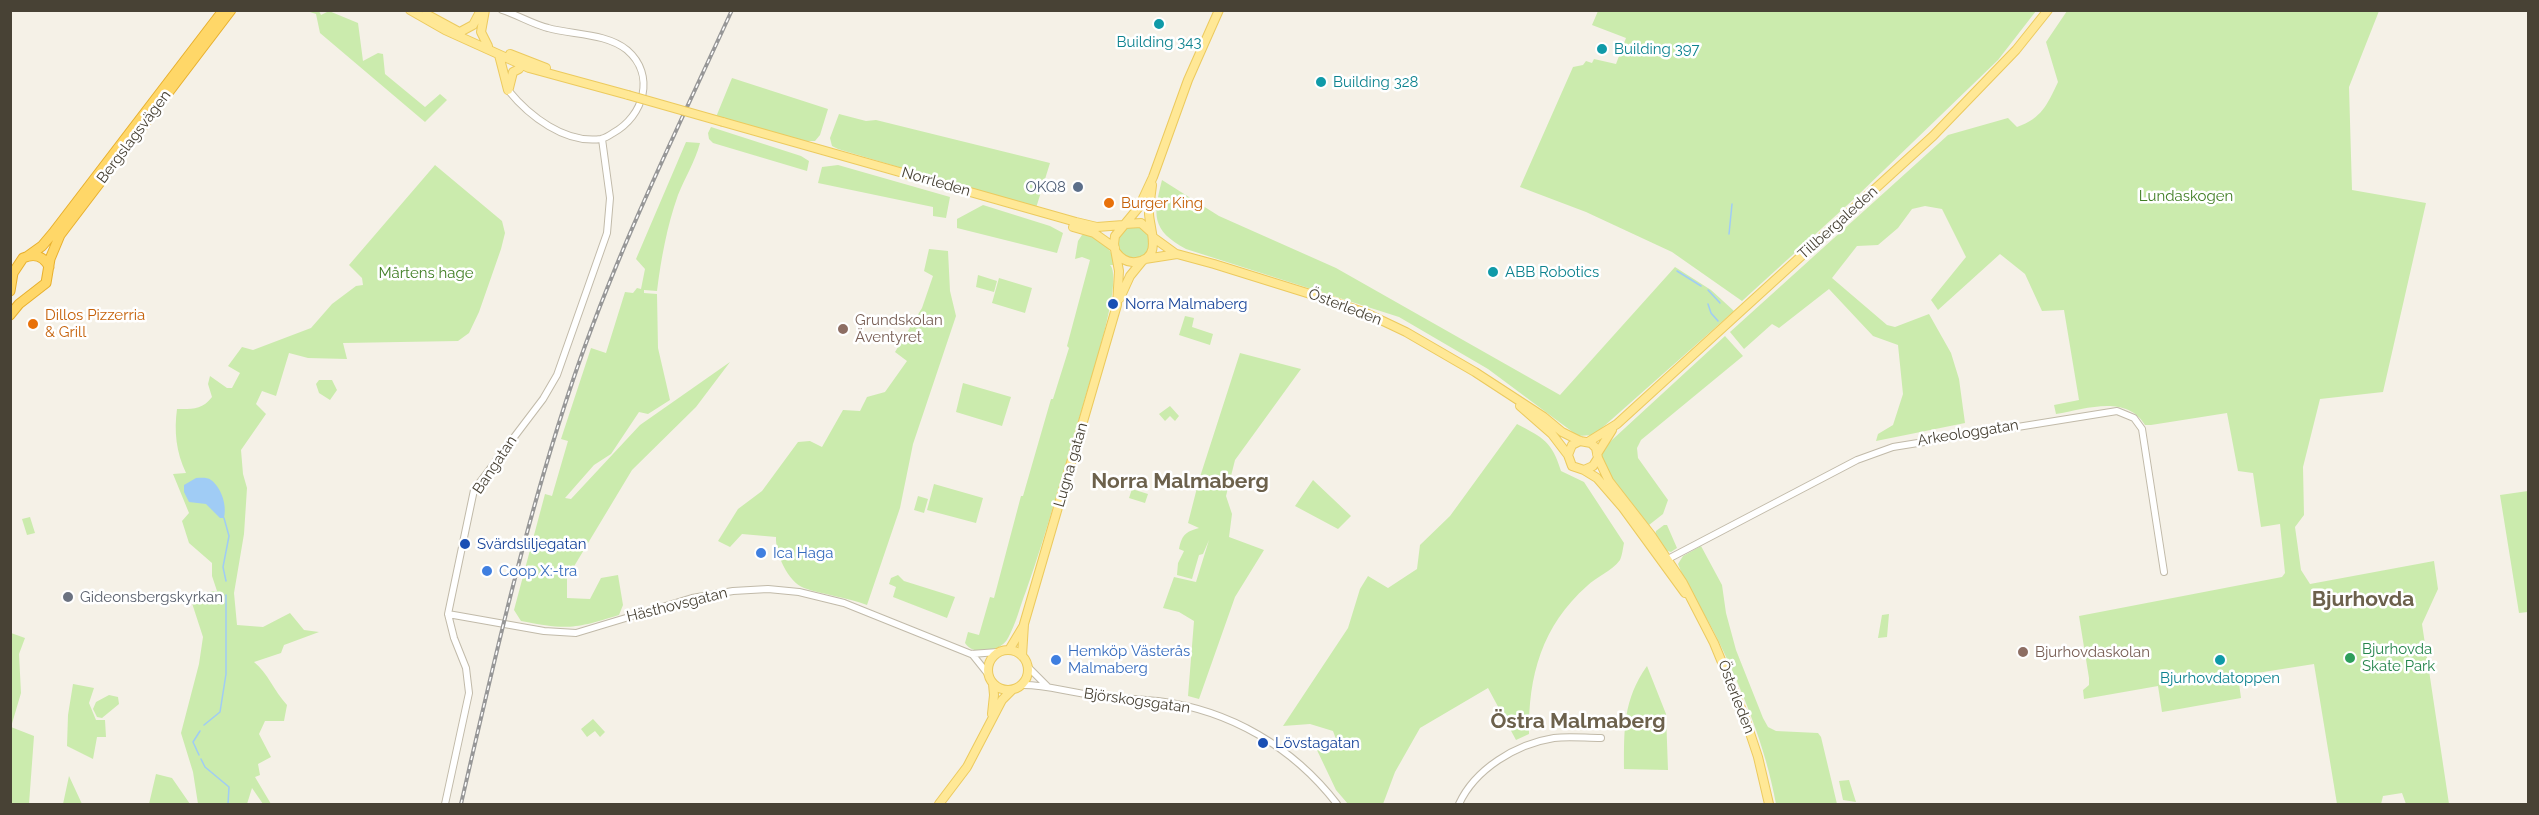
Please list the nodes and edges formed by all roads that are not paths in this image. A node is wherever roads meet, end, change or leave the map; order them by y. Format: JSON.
{"nodes":[{"id":1,"x":224,"y":10,"type":"edge"},
{"id":2,"x":231,"y":10,"type":"edge"},
{"id":3,"x":410,"y":10,"type":"edge"},
{"id":4,"x":420,"y":10,"type":"edge"},
{"id":5,"x":483,"y":10,"type":"edge"},
{"id":6,"x":502,"y":10,"type":"edge"},
{"id":7,"x":1219,"y":10,"type":"edge"},
{"id":8,"x":2048,"y":10,"type":"edge"},
{"id":9,"x":460,"y":32,"type":"junction"},
{"id":10,"x":488,"y":46,"type":"junction"},
{"id":11,"x":499,"y":55,"type":"junction"},
{"id":12,"x":529,"y":68,"type":"junction"},
{"id":13,"x":519,"y":69,"type":"joint"},
{"id":14,"x":584,"y":83,"type":"junction"},
{"id":15,"x":508,"y":90,"type":"junction"},
{"id":16,"x":750,"y":130,"type":"junction"},
{"id":17,"x":602,"y":139,"type":"junction"},
{"id":18,"x":1153,"y":177,"type":"junction"},
{"id":19,"x":1123,"y":225,"type":"junction"},
{"id":20,"x":1153,"y":236,"type":"junction"},
{"id":21,"x":1115,"y":249,"type":"junction"},
{"id":22,"x":1177,"y":254,"type":"junction"},
{"id":23,"x":28,"y":256,"type":"junction"},
{"id":24,"x":1144,"y":259,"type":"junction"},
{"id":25,"x":49,"y":270,"type":"junction"},
{"id":26,"x":12,"y":280,"type":"junction"},
{"id":27,"x":10,"y":291,"type":"edge"},
{"id":28,"x":35,"y":292,"type":"junction"},
{"id":29,"x":1117,"y":305,"type":"junction"},
{"id":30,"x":10,"y":315,"type":"edge"},
{"id":31,"x":1500,"y":390,"type":"junction"},
{"id":32,"x":1617,"y":424,"type":"junction"},
{"id":33,"x":1584,"y":442,"type":"junction"},
{"id":34,"x":1568,"y":455,"type":"junction"},
{"id":35,"x":1598,"y":456,"type":"junction"},
{"id":36,"x":1584,"y":470,"type":"junction"},
{"id":37,"x":1665,"y":561,"type":"junction"},
{"id":38,"x":2164,"y":572,"type":"dead end"},
{"id":39,"x":448,"y":614,"type":"junction"},
{"id":40,"x":1024,"y":624,"type":"junction"},
{"id":41,"x":1009,"y":650,"type":"junction"},
{"id":42,"x":998,"y":652,"type":"junction"},
{"id":43,"x":972,"y":654,"type":"junction"},
{"id":44,"x":1023,"y":656,"type":"junction"},
{"id":45,"x":1027,"y":666,"type":"junction"},
{"id":46,"x":988,"y":674,"type":"junction"},
{"id":47,"x":993,"y":684,"type":"junction"},
{"id":48,"x":1021,"y":685,"type":"junction"},
{"id":49,"x":1048,"y":687,"type":"junction"},
{"id":50,"x":1012,"y":690,"type":"junction"},
{"id":51,"x":992,"y":718,"type":"junction"},
{"id":52,"x":1600,"y":738,"type":"dead end"},
{"id":53,"x":445,"y":804,"type":"edge"},
{"id":54,"x":939,"y":804,"type":"edge"},
{"id":55,"x":1337,"y":804,"type":"edge"},
{"id":56,"x":1459,"y":804,"type":"edge"},
{"id":57,"x":1769,"y":804,"type":"edge"}],
"edges":[{"from":1,"to":23,"type":"highway","name":"Bergslagsvägen"},
{"from":2,"to":25,"type":"highway","name":"Bergslagsvägen"},
{"from":3,"to":11,"type":"main road","name":"Norrleden"},
{"from":4,"to":9,"type":"main road","name":"Norrleden"},
{"from":5,"to":9,"type":"main road"},
{"from":5,"to":10,"type":"main road"},
{"from":6,"to":17,"type":"street"},
{"from":7,"to":18,"type":"main road"},
{"from":8,"to":32,"type":"main road","name":"Tillbergaleden"},
{"from":9,"to":10,"type":"main road","name":"Norrleden"},
{"from":10,"to":14,"type":"main road","name":"Norrleden"},
{"from":11,"to":12,"type":"main road","name":"Norrleden"},
{"from":11,"to":15,"type":"main road"},
{"from":12,"to":13,"type":"street"},
{"from":12,"to":14,"type":"main road","name":"Norrleden"},
{"from":13,"to":15,"type":"main road"},
{"from":14,"to":16,"type":"main road","name":"Norrleden","bridge":true},
{"from":15,"to":17,"type":"street"},
{"from":16,"to":19,"type":"main road","name":"Norrleden"},
{"from":16,"to":21,"type":"main road","name":"Norrleden"},
{"from":17,"to":39,"type":"street","name":"Bangatan"},
{"from":18,"to":19,"type":"main road"},
{"from":18,"to":20,"type":"main road"},
{"from":19,"to":20,"type":"main road"},
{"from":19,"to":21,"type":"main road"},
{"from":20,"to":22,"type":"main road","name":"Österleden"},
{"from":20,"to":24,"type":"main road"},
{"from":21,"to":24,"type":"main road"},
{"from":21,"to":29,"type":"main road","name":"Lugna gatan"},
{"from":22,"to":24,"type":"main road","name":"Österleden"},
{"from":22,"to":31,"type":"main road","name":"Österleden"},
{"from":23,"to":25,"type":"highway"},
{"from":23,"to":26,"type":"highway"},
{"from":24,"to":29,"type":"main road","name":"Lugna gatan"},
{"from":25,"to":28,"type":"highway"},
{"from":26,"to":27,"type":"highway"},
{"from":26,"to":28,"type":"highway"},
{"from":28,"to":30,"type":"highway"},
{"from":29,"to":40,"type":"main road","name":"Lugna gatan"},
{"from":31,"to":33,"type":"main road","name":"Österleden"},
{"from":31,"to":34,"type":"main road","name":"Österleden"},
{"from":32,"to":33,"type":"main road","name":"Tillbergaleden"},
{"from":32,"to":35,"type":"main road","name":"Tillbergaleden"},
{"from":33,"to":34,"type":"main road"},
{"from":33,"to":35,"type":"main road"},
{"from":34,"to":36,"type":"main road"},
{"from":35,"to":36,"type":"main road"},
{"from":35,"to":37,"type":"main road","name":"Österleden"},
{"from":36,"to":37,"type":"main road","name":"Österleden"},
{"from":37,"to":38,"type":"street","name":"Arkeologgatan"},
{"from":37,"to":57,"type":"main road","name":"Österleden"},
{"from":39,"to":43,"type":"street","name":"Hästhovsgatan"},
{"from":39,"to":53,"type":"street","name":"Bangatan"},
{"from":40,"to":41,"type":"main road","name":"Lugna gatan"},
{"from":40,"to":44,"type":"main road","name":"Lugna gatan"},
{"from":41,"to":42,"type":"main road"},
{"from":41,"to":44,"type":"main road"},
{"from":42,"to":43,"type":"street","name":"Hästhovsgatan"},
{"from":42,"to":46,"type":"main road"},
{"from":43,"to":46,"type":"street","name":"Hästhovsgatan"},
{"from":44,"to":45,"type":"main road"},
{"from":45,"to":48,"type":"main road"},
{"from":45,"to":49,"type":"street"},
{"from":46,"to":47,"type":"main road"},
{"from":47,"to":50,"type":"main road"},
{"from":47,"to":51,"type":"main road"},
{"from":48,"to":49,"type":"street","name":"Björskogsgatan"},
{"from":48,"to":50,"type":"main road"},
{"from":49,"to":55,"type":"street","name":"Björskogsgatan"},
{"from":50,"to":51,"type":"main road"},
{"from":51,"to":54,"type":"main road"},
{"from":52,"to":56,"type":"street"}]}
